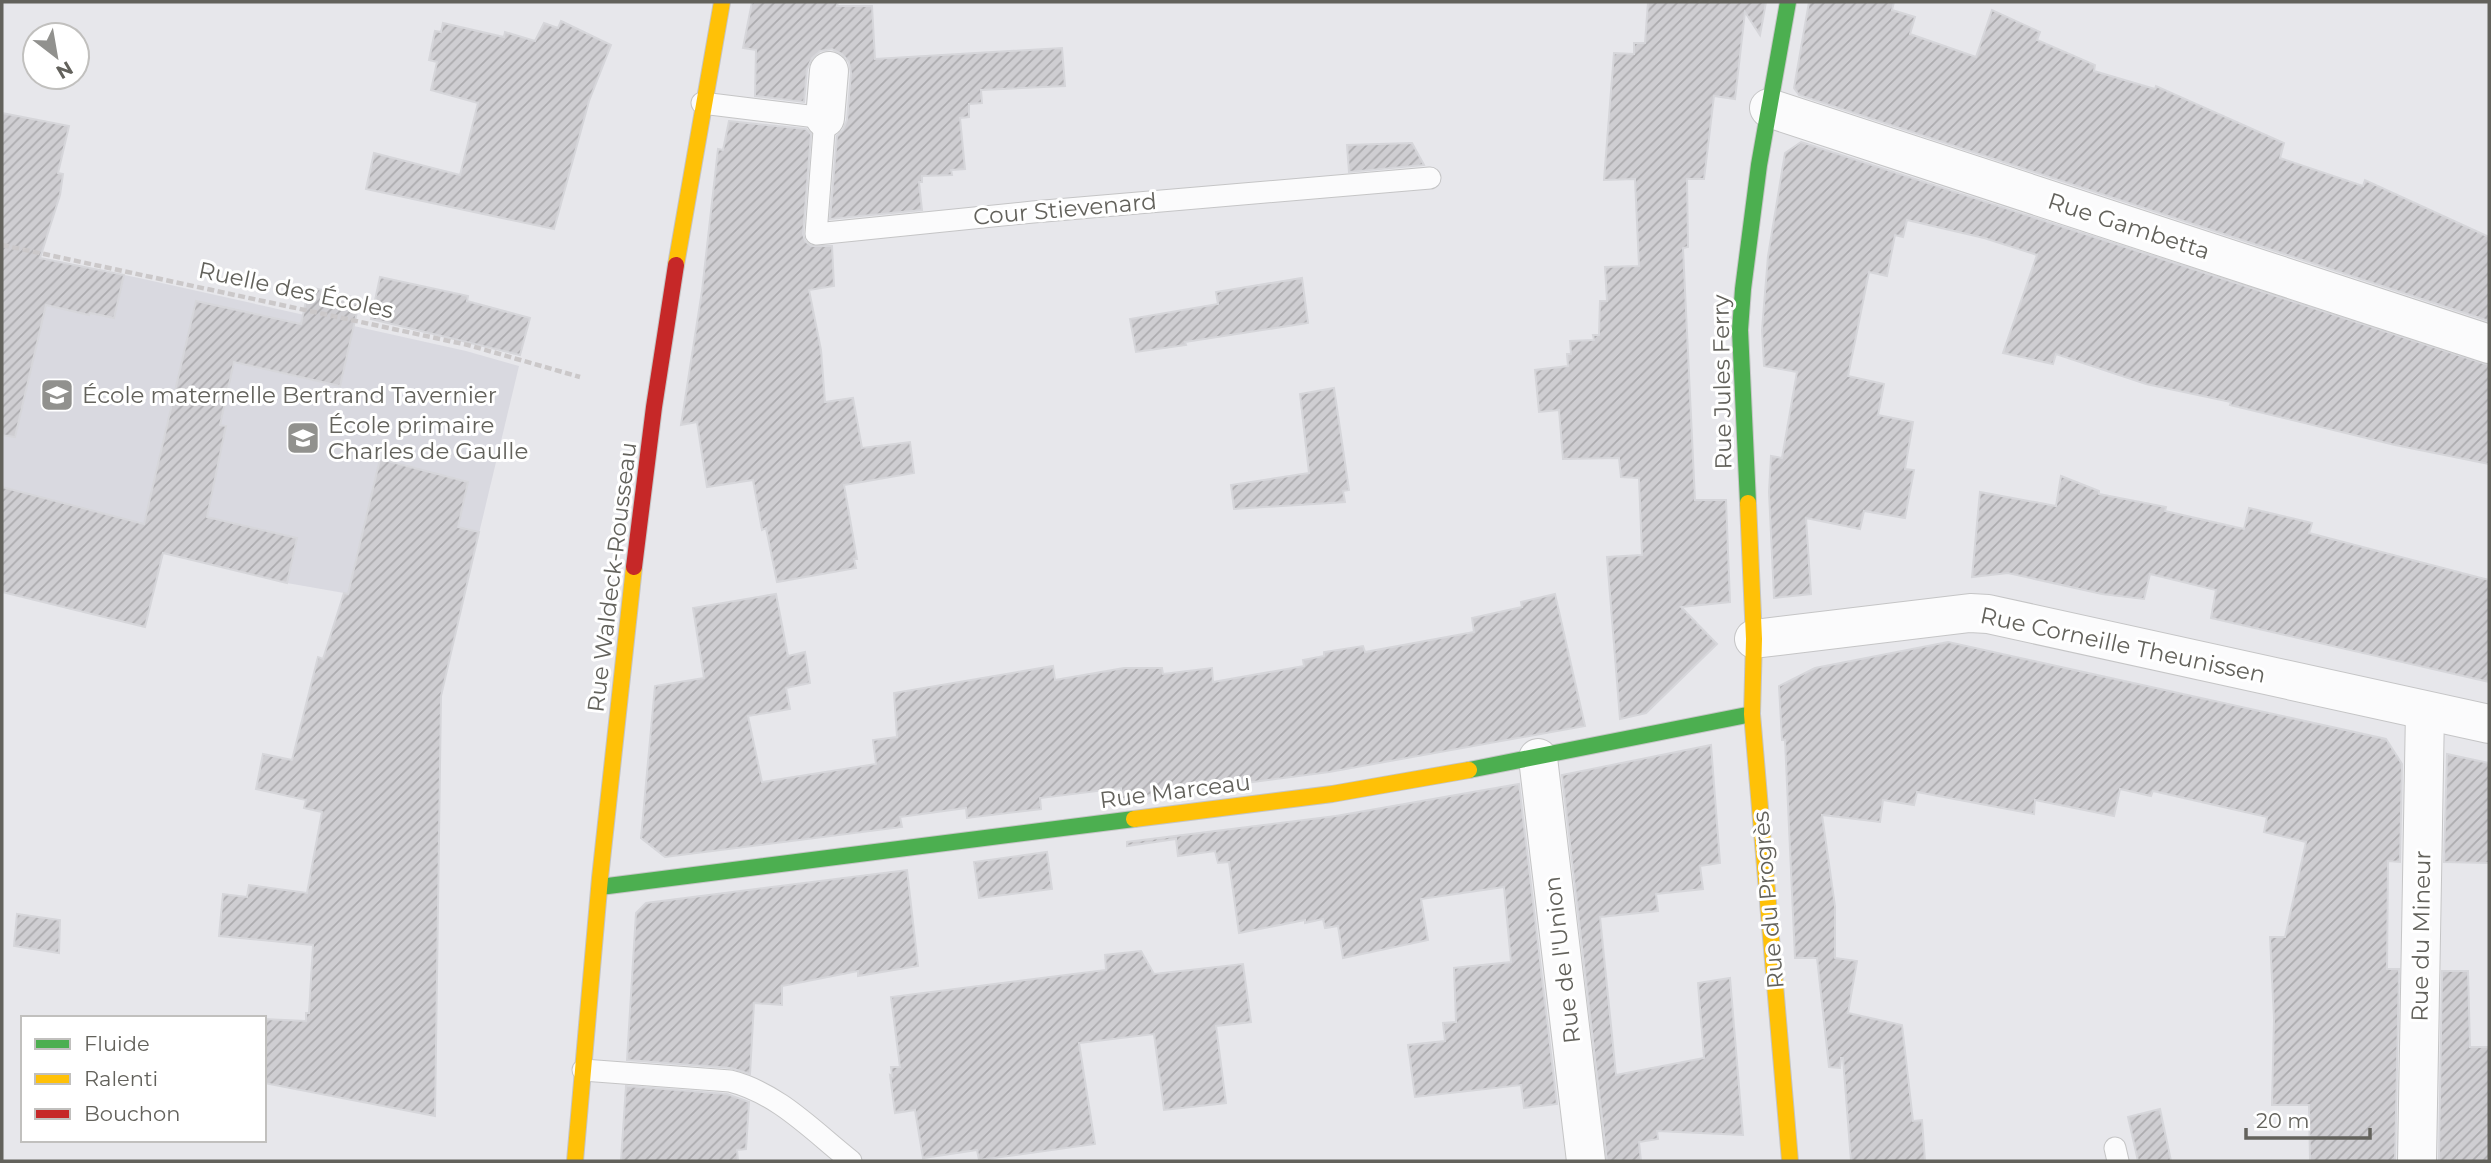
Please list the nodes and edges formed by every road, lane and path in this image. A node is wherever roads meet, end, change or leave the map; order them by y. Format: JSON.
{"nodes":[{"id":1,"x":722,"y":2,"type":"edge"},
{"id":2,"x":1788,"y":2,"type":"edge"},
{"id":3,"x":829,"y":71,"type":"dead end"},
{"id":4,"x":702,"y":103,"type":"junction"},
{"id":5,"x":1769,"y":108,"type":"junction"},
{"id":6,"x":825,"y":118,"type":"junction"},
{"id":7,"x":1430,"y":178,"type":"dead end"},
{"id":8,"x":2,"y":245,"type":"edge"},
{"id":9,"x":2489,"y":344,"type":"edge"},
{"id":10,"x":580,"y":377,"type":"dead end"},
{"id":11,"x":1754,"y":639,"type":"junction"},
{"id":12,"x":2425,"y":711,"type":"junction"},
{"id":13,"x":1752,"y":714,"type":"junction"},
{"id":14,"x":2489,"y":724,"type":"edge"},
{"id":15,"x":1538,"y":758,"type":"junction"},
{"id":16,"x":600,"y":887,"type":"junction"},
{"id":17,"x":583,"y":1070,"type":"junction"},
{"id":18,"x":575,"y":1161,"type":"edge"},
{"id":19,"x":851,"y":1161,"type":"edge"},
{"id":20,"x":1587,"y":1161,"type":"edge"},
{"id":21,"x":1790,"y":1161,"type":"edge"},
{"id":22,"x":2417,"y":1161,"type":"edge"}],
"edges":[{"from":1,"to":4,"type":"street","name":"Rue Waldeck-Rousseau"},
{"from":2,"to":5,"type":"street","name":"Rue Jules Ferry"},
{"from":3,"to":6,"type":"street","name":"Cour Stievenard"},
{"from":4,"to":6,"type":"lane"},
{"from":4,"to":16,"type":"street","name":"Rue Waldeck-Rousseau"},
{"from":5,"to":9,"type":"street","name":"Rue Gambetta"},
{"from":5,"to":11,"type":"street","name":"Rue Jules Ferry"},
{"from":6,"to":7,"type":"lane","name":"Cour Stievenard"},
{"from":8,"to":10,"type":"path","name":"Ruelle des Écoles"},
{"from":11,"to":12,"type":"street","name":"Rue Corneille Theunissen"},
{"from":11,"to":13,"type":"street","name":"Rue du Progrès"},
{"from":12,"to":14,"type":"street","name":"Rue Corneille Theunissen"},
{"from":12,"to":22,"type":"street","name":"Rue du Mineur"},
{"from":13,"to":15,"type":"street","name":"Rue Marceau"},
{"from":13,"to":21,"type":"street","name":"Rue du Progrès"},
{"from":15,"to":16,"type":"street","name":"Rue Marceau"},
{"from":15,"to":20,"type":"street","name":"Rue de l'Union"},
{"from":16,"to":17,"type":"street","name":"Rue Waldeck-Rousseau"},
{"from":17,"to":18,"type":"street","name":"Rue Waldeck-Rousseau"},
{"from":17,"to":19,"type":"lane"}]}
